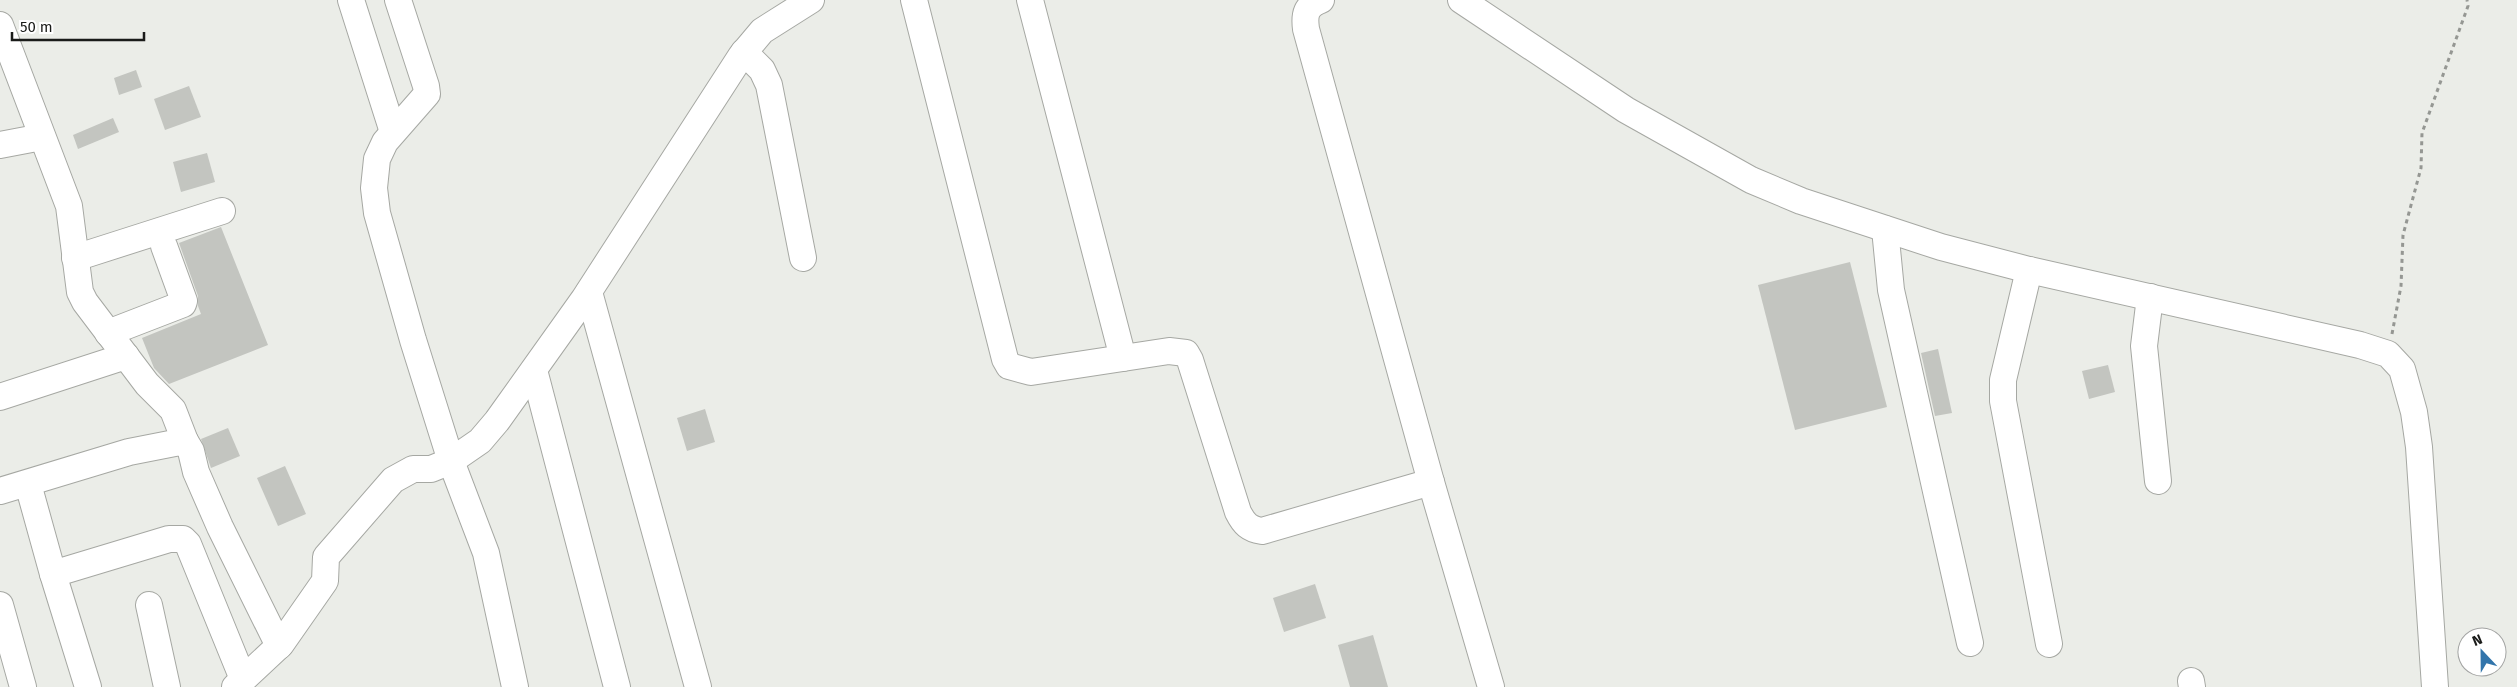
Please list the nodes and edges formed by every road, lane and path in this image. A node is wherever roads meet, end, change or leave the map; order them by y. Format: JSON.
{"nodes":[{"id":1,"x":351,"y":0,"type":"edge"},
{"id":2,"x":398,"y":0,"type":"edge"},
{"id":3,"x":811,"y":0,"type":"edge"},
{"id":4,"x":914,"y":0,"type":"edge"},
{"id":5,"x":1030,"y":0,"type":"edge"},
{"id":6,"x":1321,"y":0,"type":"edge"},
{"id":7,"x":1460,"y":0,"type":"edge"},
{"id":8,"x":2467,"y":0,"type":"edge"},
{"id":9,"x":0,"y":25,"type":"edge"},
{"id":10,"x":744,"y":52,"type":"junction"},
{"id":11,"x":393,"y":132,"type":"junction"},
{"id":12,"x":42,"y":137,"type":"junction"},
{"id":13,"x":0,"y":145,"type":"edge"},
{"id":14,"x":222,"y":211,"type":"dead end"},
{"id":15,"x":1885,"y":229,"type":"junction"},
{"id":16,"x":164,"y":246,"type":"dead end"},
{"id":17,"x":75,"y":258,"type":"junction"},
{"id":18,"x":803,"y":258,"type":"dead end"},
{"id":19,"x":2029,"y":270,"type":"junction"},
{"id":20,"x":589,"y":292,"type":"junction"},
{"id":21,"x":2150,"y":297,"type":"junction"},
{"id":22,"x":108,"y":333,"type":"junction"},
{"id":23,"x":2388,"y":354,"type":"junction"},
{"id":24,"x":126,"y":356,"type":"junction"},
{"id":25,"x":1123,"y":358,"type":"junction"},
{"id":26,"x":534,"y":370,"type":"junction"},
{"id":27,"x":0,"y":396,"type":"edge"},
{"id":28,"x":185,"y":441,"type":"junction"},
{"id":29,"x":451,"y":461,"type":"junction"},
{"id":30,"x":1431,"y":482,"type":"junction"},
{"id":31,"x":2158,"y":482,"type":"dead end"},
{"id":32,"x":28,"y":484,"type":"junction"},
{"id":33,"x":0,"y":492,"type":"edge"},
{"id":34,"x":53,"y":574,"type":"junction"},
{"id":35,"x":0,"y":605,"type":"edge"},
{"id":36,"x":149,"y":605,"type":"dead end"},
{"id":37,"x":1970,"y":643,"type":"dead end"},
{"id":38,"x":2049,"y":644,"type":"dead end"},
{"id":39,"x":279,"y":646,"type":"junction"},
{"id":40,"x":244,"y":682,"type":"edge"},
{"id":41,"x":23,"y":687,"type":"edge"},
{"id":42,"x":88,"y":687,"type":"edge"},
{"id":43,"x":167,"y":687,"type":"edge"},
{"id":44,"x":515,"y":687,"type":"edge"},
{"id":45,"x":617,"y":687,"type":"edge"},
{"id":46,"x":698,"y":687,"type":"edge"},
{"id":47,"x":1491,"y":687,"type":"edge"},
{"id":48,"x":2435,"y":687,"type":"edge"}],
"edges":[{"from":1,"to":11,"type":"street"},
{"from":2,"to":11,"type":"street"},
{"from":3,"to":10,"type":"street"},
{"from":4,"to":25,"type":"street"},
{"from":5,"to":25,"type":"street"},
{"from":6,"to":30,"type":"street"},
{"from":7,"to":15,"type":"street"},
{"from":8,"to":23,"type":"path"},
{"from":9,"to":12,"type":"street"},
{"from":10,"to":18,"type":"street"},
{"from":10,"to":20,"type":"street"},
{"from":11,"to":29,"type":"street"},
{"from":12,"to":13,"type":"street"},
{"from":12,"to":17,"type":"street"},
{"from":14,"to":17,"type":"street"},
{"from":15,"to":19,"type":"street"},
{"from":15,"to":37,"type":"street"},
{"from":16,"to":22,"type":"street"},
{"from":17,"to":22,"type":"street"},
{"from":19,"to":21,"type":"street"},
{"from":19,"to":38,"type":"street"},
{"from":20,"to":26,"type":"street"},
{"from":20,"to":46,"type":"street"},
{"from":21,"to":23,"type":"street"},
{"from":21,"to":31,"type":"street"},
{"from":22,"to":24,"type":"street"},
{"from":23,"to":48,"type":"street"},
{"from":24,"to":27,"type":"street"},
{"from":24,"to":28,"type":"street"},
{"from":25,"to":30,"type":"street"},
{"from":26,"to":29,"type":"street"},
{"from":26,"to":45,"type":"street"},
{"from":28,"to":32,"type":"street"},
{"from":28,"to":39,"type":"street"},
{"from":29,"to":39,"type":"street"},
{"from":29,"to":44,"type":"street"},
{"from":30,"to":47,"type":"street"},
{"from":32,"to":33,"type":"street"},
{"from":32,"to":34,"type":"street"},
{"from":34,"to":40,"type":"street"},
{"from":34,"to":42,"type":"street"},
{"from":35,"to":41,"type":"street"},
{"from":36,"to":43,"type":"street"},
{"from":39,"to":40,"type":"street"}]}
